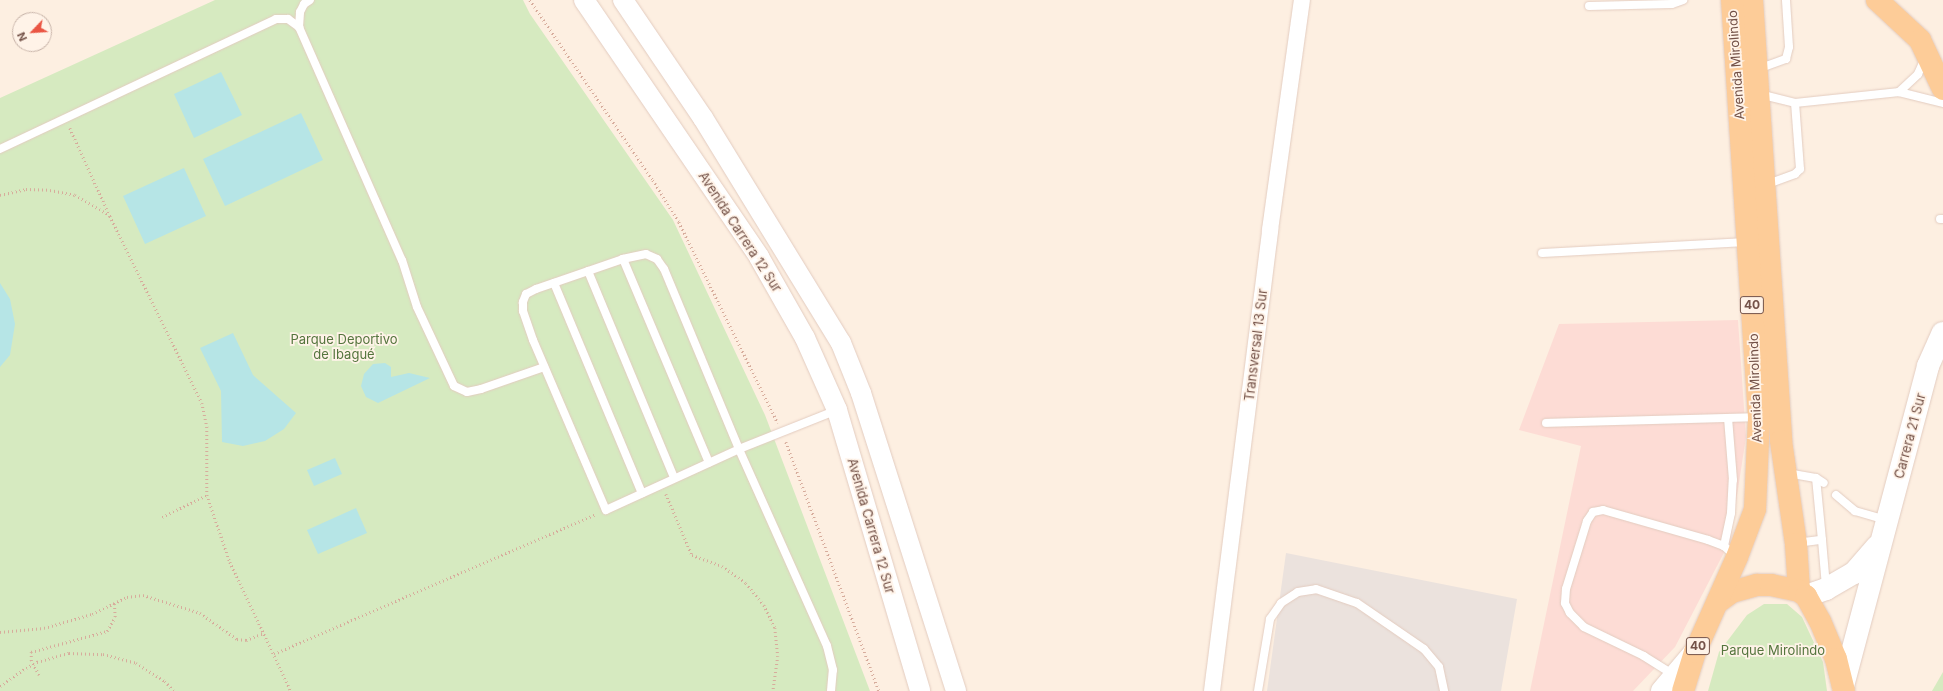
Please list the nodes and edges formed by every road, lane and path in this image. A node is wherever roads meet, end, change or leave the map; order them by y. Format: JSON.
{"nodes":[{"id":1,"x":310,"y":0,"type":"edge"},
{"id":2,"x":530,"y":0,"type":"edge"},
{"id":3,"x":584,"y":0,"type":"edge"},
{"id":4,"x":623,"y":0,"type":"edge"},
{"id":5,"x":1302,"y":0,"type":"edge"},
{"id":6,"x":1683,"y":0,"type":"edge"},
{"id":7,"x":1732,"y":0,"type":"edge"},
{"id":8,"x":1752,"y":0,"type":"edge"},
{"id":9,"x":1786,"y":0,"type":"edge"},
{"id":10,"x":1877,"y":0,"type":"edge"},
{"id":11,"x":1589,"y":6,"type":"dead end"},
{"id":12,"x":299,"y":27,"type":"junction"},
{"id":13,"x":1920,"y":40,"type":"junction"},
{"id":14,"x":1757,"y":70,"type":"junction"},
{"id":15,"x":1943,"y":89,"type":"edge"},
{"id":16,"x":1899,"y":92,"type":"junction"},
{"id":17,"x":1758,"y":94,"type":"junction"},
{"id":18,"x":1795,"y":103,"type":"junction"},
{"id":19,"x":1943,"y":103,"type":"edge"},
{"id":20,"x":62,"y":128,"type":"dead end"},
{"id":21,"x":0,"y":149,"type":"edge"},
{"id":22,"x":1764,"y":186,"type":"junction"},
{"id":23,"x":0,"y":195,"type":"edge"},
{"id":24,"x":110,"y":216,"type":"junction"},
{"id":25,"x":1748,"y":242,"type":"junction"},
{"id":26,"x":1542,"y":253,"type":"dead end"},
{"id":27,"x":623,"y":259,"type":"junction"},
{"id":28,"x":588,"y":271,"type":"junction"},
{"id":29,"x":554,"y":283,"type":"junction"},
{"id":30,"x":1943,"y":333,"type":"edge"},
{"id":31,"x":544,"y":367,"type":"junction"},
{"id":32,"x":837,"y":410,"type":"junction"},
{"id":33,"x":1759,"y":417,"type":"junction"},
{"id":34,"x":1728,"y":418,"type":"junction"},
{"id":35,"x":1546,"y":423,"type":"dead end"},
{"id":36,"x":782,"y":430,"type":"junction"},
{"id":37,"x":739,"y":449,"type":"junction"},
{"id":38,"x":709,"y":463,"type":"junction"},
{"id":39,"x":1784,"y":472,"type":"junction"},
{"id":40,"x":674,"y":478,"type":"junction"},
{"id":41,"x":1816,"y":478,"type":"junction"},
{"id":42,"x":1824,"y":483,"type":"dead end"},
{"id":43,"x":665,"y":492,"type":"dead end"},
{"id":44,"x":642,"y":493,"type":"junction"},
{"id":45,"x":207,"y":495,"type":"junction"},
{"id":46,"x":1836,"y":495,"type":"dead end"},
{"id":47,"x":602,"y":511,"type":"dead end"},
{"id":48,"x":162,"y":517,"type":"dead end"},
{"id":49,"x":1887,"y":520,"type":"junction"},
{"id":50,"x":1822,"y":540,"type":"junction"},
{"id":51,"x":1881,"y":541,"type":"junction"},
{"id":52,"x":1796,"y":544,"type":"junction"},
{"id":53,"x":1730,"y":552,"type":"junction"},
{"id":54,"x":1826,"y":589,"type":"junction"},
{"id":55,"x":1802,"y":593,"type":"junction"},
{"id":56,"x":1718,"y":602,"type":"junction"},
{"id":57,"x":114,"y":603,"type":"junction"},
{"id":58,"x":0,"y":632,"type":"edge"},
{"id":59,"x":264,"y":633,"type":"junction"},
{"id":60,"x":274,"y":654,"type":"junction"},
{"id":61,"x":39,"y":675,"type":"dead end"},
{"id":62,"x":0,"y":686,"type":"edge"},
{"id":63,"x":1673,"y":686,"type":"edge"},
{"id":64,"x":1843,"y":689,"type":"edge"},
{"id":65,"x":174,"y":691,"type":"edge"},
{"id":66,"x":291,"y":691,"type":"edge"},
{"id":67,"x":773,"y":691,"type":"edge"},
{"id":68,"x":831,"y":691,"type":"edge"},
{"id":69,"x":879,"y":691,"type":"edge"},
{"id":70,"x":920,"y":691,"type":"edge"},
{"id":71,"x":956,"y":691,"type":"edge"},
{"id":72,"x":1212,"y":691,"type":"edge"},
{"id":73,"x":1258,"y":691,"type":"edge"},
{"id":74,"x":1444,"y":691,"type":"edge"}],
"edges":[{"from":1,"to":12,"type":"lane"},
{"from":2,"to":36,"type":"path"},
{"from":3,"to":32,"type":"street","name":"Avenida Carrera 12 Sur"},
{"from":4,"to":71,"type":"street","name":"Avenida Carrera 12 Sur"},
{"from":5,"to":72,"type":"street","name":"Transversal 13 Sur"},
{"from":6,"to":11,"type":"lane"},
{"from":7,"to":25,"type":"main road","name":"Avenida Mirolindo","number":"40"},
{"from":8,"to":14,"type":"main road","name":"Avenida Mirolindo","number":"40"},
{"from":9,"to":14,"type":"lane"},
{"from":10,"to":13,"type":"main road"},
{"from":12,"to":21,"type":"lane"},
{"from":12,"to":31,"type":"lane"},
{"from":13,"to":15,"type":"main road"},
{"from":13,"to":16,"type":"lane"},
{"from":14,"to":17,"type":"main road","name":"Avenida Mirolindo","number":"40"},
{"from":16,"to":18,"type":"lane"},
{"from":16,"to":19,"type":"lane"},
{"from":17,"to":18,"type":"lane"},
{"from":17,"to":22,"type":"main road","name":"Avenida Mirolindo","number":"40"},
{"from":18,"to":22,"type":"lane"},
{"from":20,"to":24,"type":"path"},
{"from":22,"to":39,"type":"main road","name":"Avenida Mirolindo","number":"40"},
{"from":23,"to":24,"type":"path"},
{"from":24,"to":45,"type":"path"},
{"from":25,"to":26,"type":"lane"},
{"from":25,"to":33,"type":"main road","name":"Avenida Mirolindo","number":"40"},
{"from":27,"to":28,"type":"lane"},
{"from":27,"to":37,"type":"lane"},
{"from":27,"to":38,"type":"lane"},
{"from":28,"to":29,"type":"lane"},
{"from":28,"to":40,"type":"lane"},
{"from":29,"to":31,"type":"lane"},
{"from":29,"to":44,"type":"lane"},
{"from":30,"to":49,"type":"main road","name":"Carrera 21 Sur"},
{"from":31,"to":44,"type":"lane"},
{"from":32,"to":36,"type":"lane"},
{"from":32,"to":70,"type":"street","name":"Avenida Carrera 12 Sur"},
{"from":33,"to":34,"type":"lane"},
{"from":33,"to":53,"type":"main road","name":"Avenida Mirolindo","number":"40"},
{"from":34,"to":35,"type":"lane"},
{"from":34,"to":53,"type":"lane"},
{"from":36,"to":37,"type":"lane"},
{"from":36,"to":69,"type":"path"},
{"from":37,"to":38,"type":"lane"},
{"from":37,"to":68,"type":"lane"},
{"from":38,"to":40,"type":"lane"},
{"from":39,"to":41,"type":"lane"},
{"from":39,"to":52,"type":"main road","name":"Avenida Mirolindo","number":"40"},
{"from":40,"to":44,"type":"lane"},
{"from":41,"to":42,"type":"lane"},
{"from":41,"to":50,"type":"lane"},
{"from":43,"to":67,"type":"path"},
{"from":45,"to":48,"type":"path"},
{"from":45,"to":59,"type":"path"},
{"from":46,"to":49,"type":"lane"},
{"from":47,"to":60,"type":"path"},
{"from":49,"to":51,"type":"main road","name":"Carrera 21 Sur"},
{"from":50,"to":52,"type":"lane"},
{"from":50,"to":54,"type":"lane"},
{"from":51,"to":54,"type":"main road","name":"Carrera 21 Sur"},
{"from":51,"to":64,"type":"main road","name":"Carrera 21 Sur"},
{"from":52,"to":55,"type":"main road","name":"Avenida Mirolindo","number":"40"},
{"from":53,"to":56,"type":"main road","name":"Avenida Mirolindo","number":"40"},
{"from":53,"to":63,"type":"lane"},
{"from":54,"to":55,"type":"main road","name":"Carrera 21 Sur"},
{"from":55,"to":56,"type":"main road"},
{"from":55,"to":64,"type":"main road","number":"40"},
{"from":56,"to":63,"type":"main road","number":"40"},
{"from":57,"to":58,"type":"path"},
{"from":57,"to":59,"type":"path"},
{"from":57,"to":61,"type":"path"},
{"from":59,"to":60,"type":"path"},
{"from":60,"to":66,"type":"path"},
{"from":62,"to":65,"type":"path","bridge":true},
{"from":73,"to":74,"type":"lane"}]}
